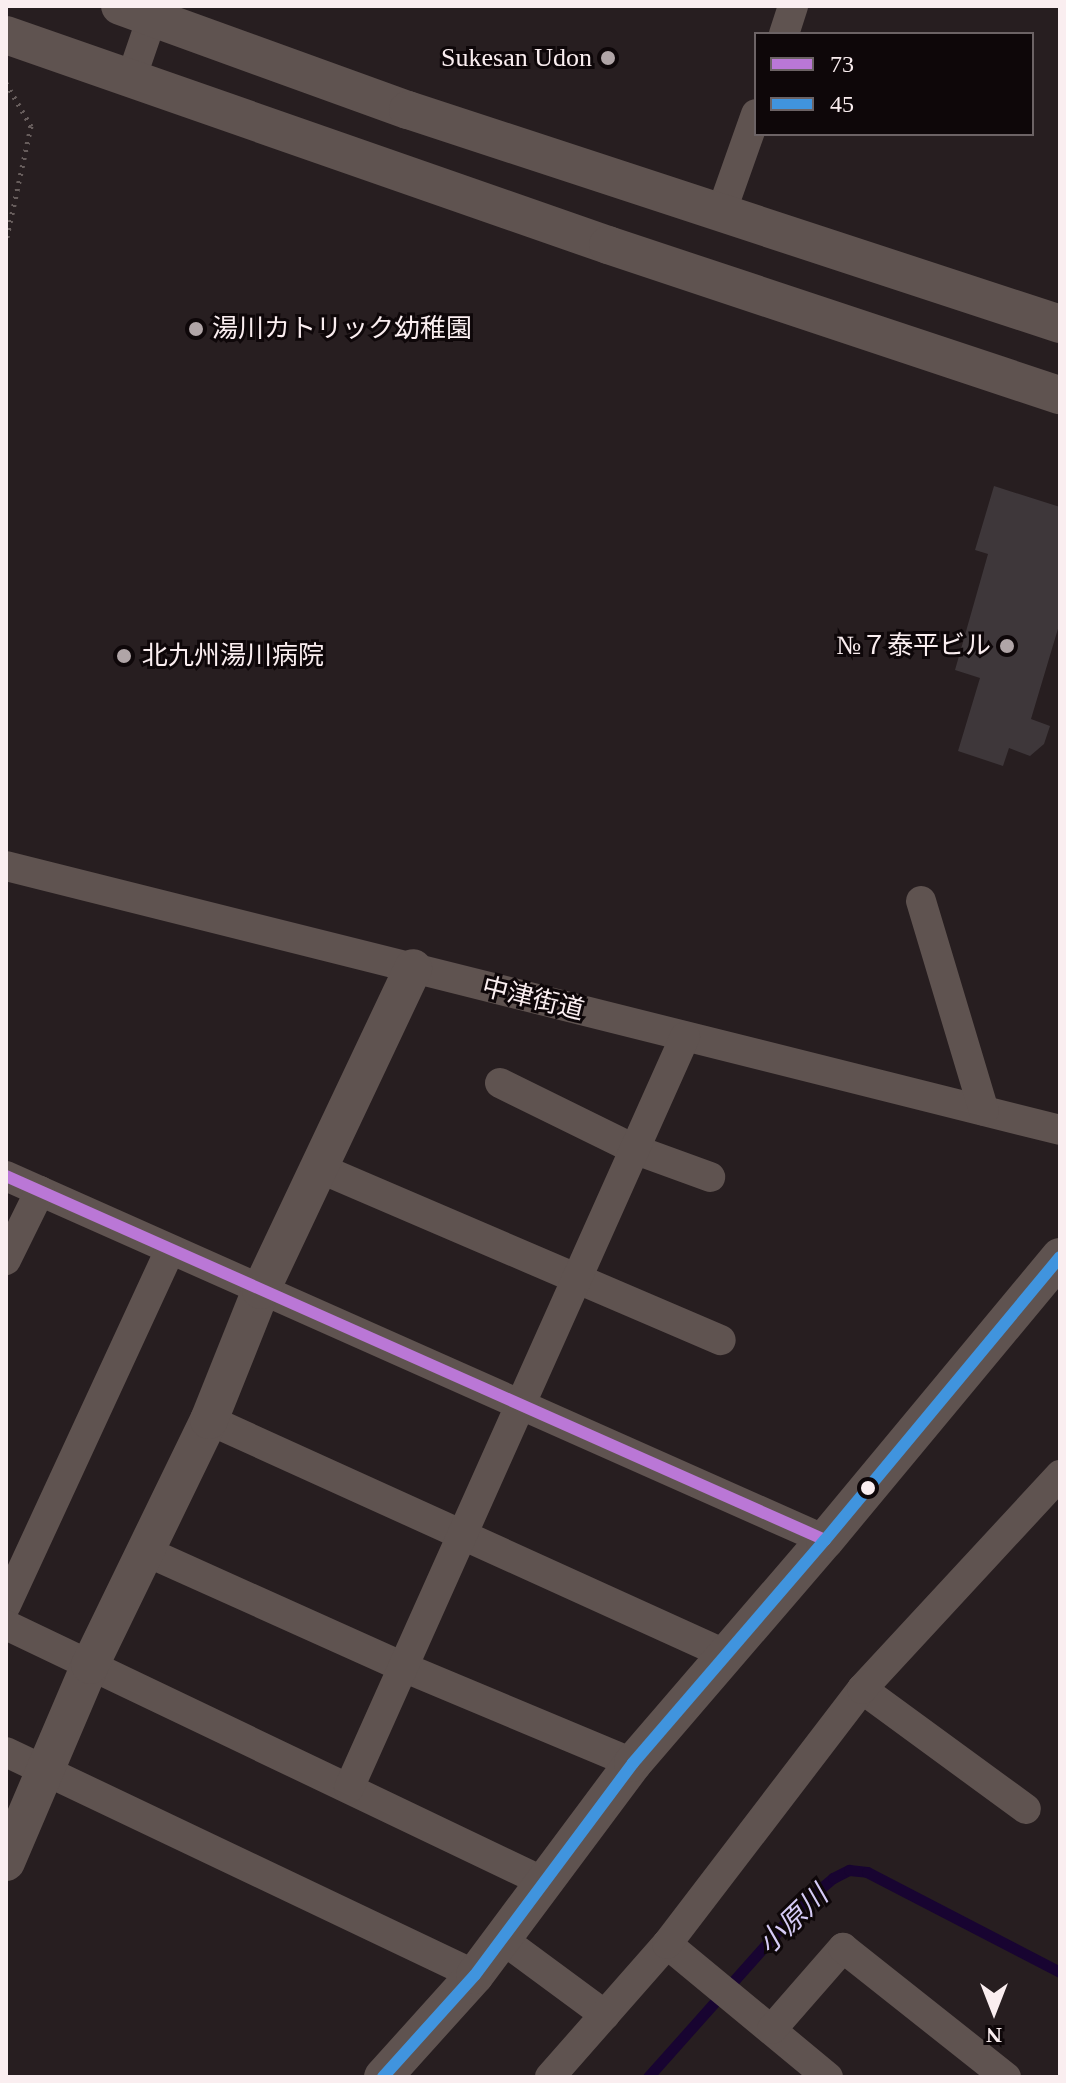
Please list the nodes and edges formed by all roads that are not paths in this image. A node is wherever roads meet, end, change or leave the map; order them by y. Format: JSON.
{"nodes":[{"id":1,"x":793,"y":6,"type":"edge"},
{"id":2,"x":143,"y":10,"type":"edge"},
{"id":3,"x":785,"y":32,"type":"edge"},
{"id":4,"x":6,"y":35,"type":"edge"},
{"id":5,"x":131,"y":79,"type":"junction"},
{"id":6,"x":754,"y":120,"type":"edge"},
{"id":7,"x":721,"y":213,"type":"junction"},
{"id":8,"x":1057,"y":324,"type":"edge"},
{"id":9,"x":1060,"y":395,"type":"edge"},
{"id":10,"x":6,"y":866,"type":"edge"},
{"id":11,"x":921,"y":901,"type":"dead end"},
{"id":12,"x":413,"y":968,"type":"junction"},
{"id":13,"x":685,"y":1037,"type":"junction"},
{"id":14,"x":500,"y":1083,"type":"dead end"},
{"id":15,"x":984,"y":1111,"type":"junction"},
{"id":16,"x":1060,"y":1130,"type":"edge"},
{"id":17,"x":636,"y":1150,"type":"junction"},
{"id":18,"x":319,"y":1168,"type":"junction"},
{"id":19,"x":6,"y":1176,"type":"edge"},
{"id":20,"x":710,"y":1177,"type":"dead end"},
{"id":21,"x":40,"y":1191,"type":"junction"},
{"id":22,"x":170,"y":1250,"type":"junction"},
{"id":23,"x":1060,"y":1257,"type":"edge"},
{"id":24,"x":6,"y":1260,"type":"edge"},
{"id":25,"x":578,"y":1279,"type":"junction"},
{"id":26,"x":261,"y":1290,"type":"junction"},
{"id":27,"x":721,"y":1340,"type":"dead end"},
{"id":28,"x":521,"y":1405,"type":"junction"},
{"id":29,"x":209,"y":1420,"type":"junction"},
{"id":30,"x":1060,"y":1475,"type":"edge"},
{"id":31,"x":463,"y":1534,"type":"junction"},
{"id":32,"x":825,"y":1540,"type":"junction"},
{"id":33,"x":145,"y":1551,"type":"junction"},
{"id":34,"x":6,"y":1605,"type":"edge"},
{"id":35,"x":6,"y":1625,"type":"edge"},
{"id":36,"x":727,"y":1655,"type":"junction"},
{"id":37,"x":90,"y":1665,"type":"junction"},
{"id":38,"x":403,"y":1667,"type":"junction"},
{"id":39,"x":862,"y":1689,"type":"junction"},
{"id":40,"x":6,"y":1752,"type":"edge"},
{"id":41,"x":633,"y":1763,"type":"junction"},
{"id":42,"x":46,"y":1770,"type":"junction"},
{"id":43,"x":349,"y":1788,"type":"junction"},
{"id":44,"x":1026,"y":1809,"type":"dead end"},
{"id":45,"x":6,"y":1862,"type":"edge"},
{"id":46,"x":546,"y":1883,"type":"junction"},
{"id":47,"x":502,"y":1939,"type":"junction"},
{"id":48,"x":667,"y":1944,"type":"junction"},
{"id":49,"x":475,"y":1975,"type":"junction"},
{"id":50,"x":605,"y":2015,"type":"junction"},
{"id":51,"x":772,"y":2029,"type":"junction"},
{"id":52,"x":383,"y":2077,"type":"edge"},
{"id":53,"x":550,"y":2077,"type":"edge"},
{"id":54,"x":828,"y":2077,"type":"edge"},
{"id":55,"x":1006,"y":2077,"type":"edge"}],
"edges":[{"from":1,"to":3,"type":"street"},
{"from":2,"to":5,"type":"street"},
{"from":2,"to":7,"type":"street"},
{"from":4,"to":5,"type":"street"},
{"from":5,"to":9,"type":"street"},
{"from":6,"to":7,"type":"street"},
{"from":7,"to":8,"type":"street"},
{"from":10,"to":12,"type":"street","name":"中津街道"},
{"from":11,"to":15,"type":"street"},
{"from":12,"to":13,"type":"street","name":"中津街道"},
{"from":12,"to":18,"type":"street"},
{"from":13,"to":15,"type":"street","name":"中津街道"},
{"from":13,"to":17,"type":"street"},
{"from":14,"to":17,"type":"street"},
{"from":15,"to":16,"type":"street","name":"中津街道"},
{"from":17,"to":20,"type":"street"},
{"from":17,"to":25,"type":"street"},
{"from":18,"to":25,"type":"street"},
{"from":18,"to":26,"type":"street"},
{"from":19,"to":21,"type":"street"},
{"from":21,"to":22,"type":"street"},
{"from":21,"to":24,"type":"street"},
{"from":22,"to":26,"type":"street"},
{"from":22,"to":34,"type":"street"},
{"from":23,"to":32,"type":"street"},
{"from":25,"to":27,"type":"street"},
{"from":25,"to":28,"type":"street"},
{"from":26,"to":28,"type":"street"},
{"from":26,"to":29,"type":"street"},
{"from":28,"to":31,"type":"street"},
{"from":28,"to":32,"type":"street"},
{"from":29,"to":31,"type":"street"},
{"from":29,"to":33,"type":"street"},
{"from":30,"to":39,"type":"street"},
{"from":31,"to":36,"type":"street"},
{"from":31,"to":38,"type":"street"},
{"from":32,"to":36,"type":"street"},
{"from":33,"to":37,"type":"street"},
{"from":33,"to":38,"type":"street"},
{"from":35,"to":37,"type":"street"},
{"from":36,"to":41,"type":"street"},
{"from":37,"to":42,"type":"street"},
{"from":37,"to":43,"type":"street"},
{"from":38,"to":41,"type":"street"},
{"from":38,"to":43,"type":"street"},
{"from":39,"to":44,"type":"street"},
{"from":39,"to":48,"type":"street"},
{"from":40,"to":42,"type":"street"},
{"from":41,"to":46,"type":"street"},
{"from":42,"to":45,"type":"street"},
{"from":42,"to":49,"type":"street"},
{"from":43,"to":46,"type":"street"},
{"from":46,"to":47,"type":"street"},
{"from":47,"to":49,"type":"street"},
{"from":47,"to":50,"type":"street"},
{"from":48,"to":50,"type":"street"},
{"from":48,"to":51,"type":"street"},
{"from":49,"to":52,"type":"street"},
{"from":50,"to":53,"type":"street"},
{"from":51,"to":54,"type":"street"},
{"from":51,"to":55,"type":"street"}]}
